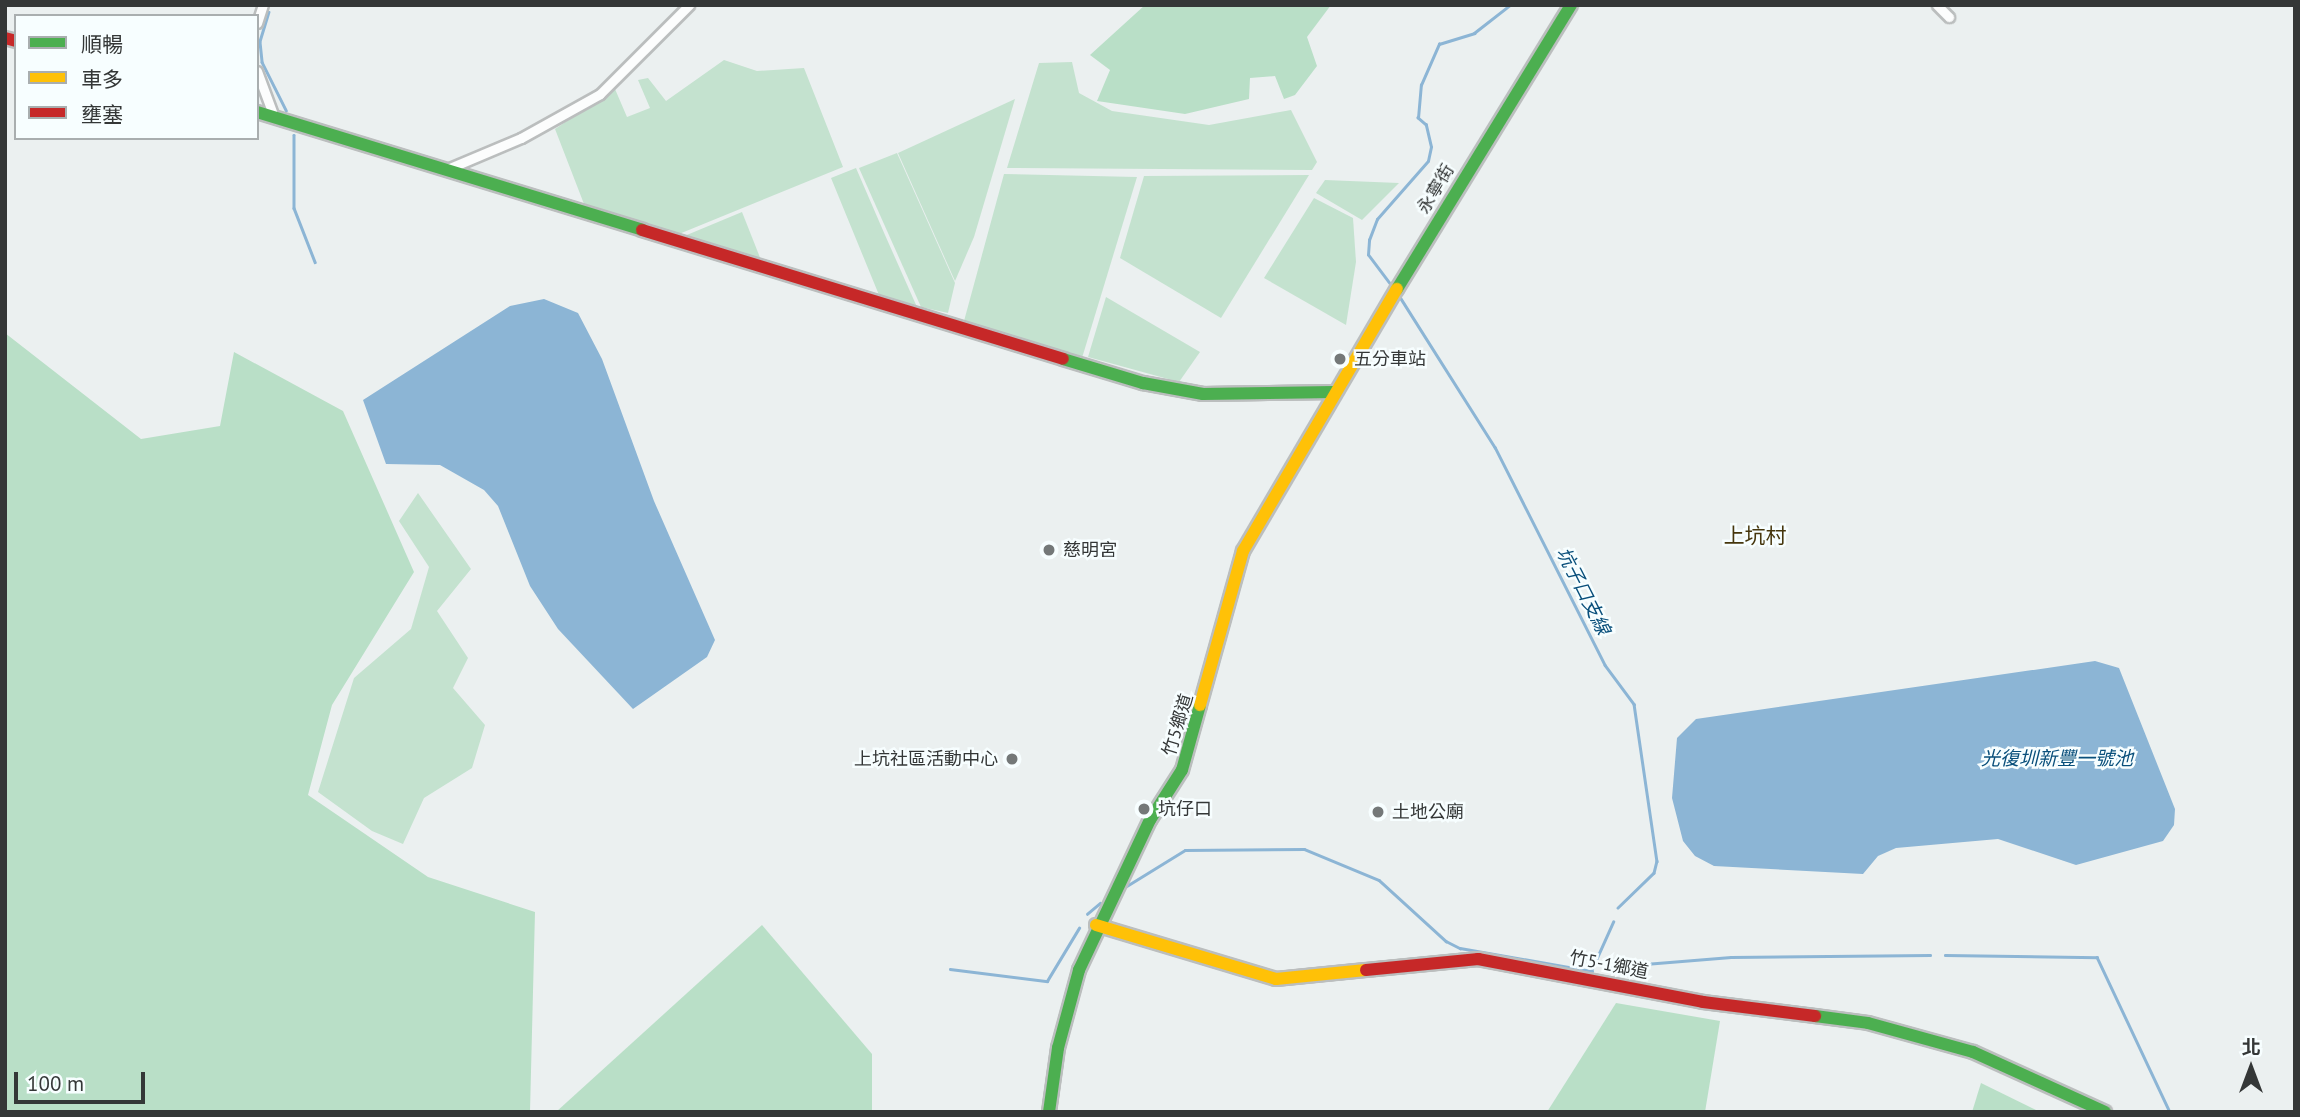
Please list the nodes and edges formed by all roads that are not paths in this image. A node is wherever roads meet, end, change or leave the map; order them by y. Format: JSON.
{"nodes":[{"id":1,"x":689,"y":5,"type":"edge"},
{"id":2,"x":1571,"y":5,"type":"edge"},
{"id":3,"x":1937,"y":5,"type":"edge"},
{"id":4,"x":1948,"y":17,"type":"dead end"},
{"id":5,"x":259,"y":76,"type":"edge"},
{"id":6,"x":259,"y":113,"type":"edge"},
{"id":7,"x":274,"y":117,"type":"junction"},
{"id":8,"x":445,"y":170,"type":"junction"},
{"id":9,"x":1334,"y":392,"type":"junction"},
{"id":10,"x":1097,"y":925,"type":"junction"},
{"id":11,"x":1049,"y":1112,"type":"edge"},
{"id":12,"x":2105,"y":1112,"type":"edge"}],
"edges":[{"from":1,"to":8,"type":"street"},
{"from":2,"to":9,"type":"street","name":"永寧街"},
{"from":3,"to":4,"type":"street"},
{"from":5,"to":7,"type":"street"},
{"from":6,"to":7,"type":"street"},
{"from":7,"to":8,"type":"street"},
{"from":8,"to":9,"type":"street"},
{"from":9,"to":10,"type":"street","name":"竹5鄉道"},
{"from":10,"to":11,"type":"street","name":"竹5鄉道"},
{"from":10,"to":12,"type":"street","name":"竹5-1鄉道"}]}
